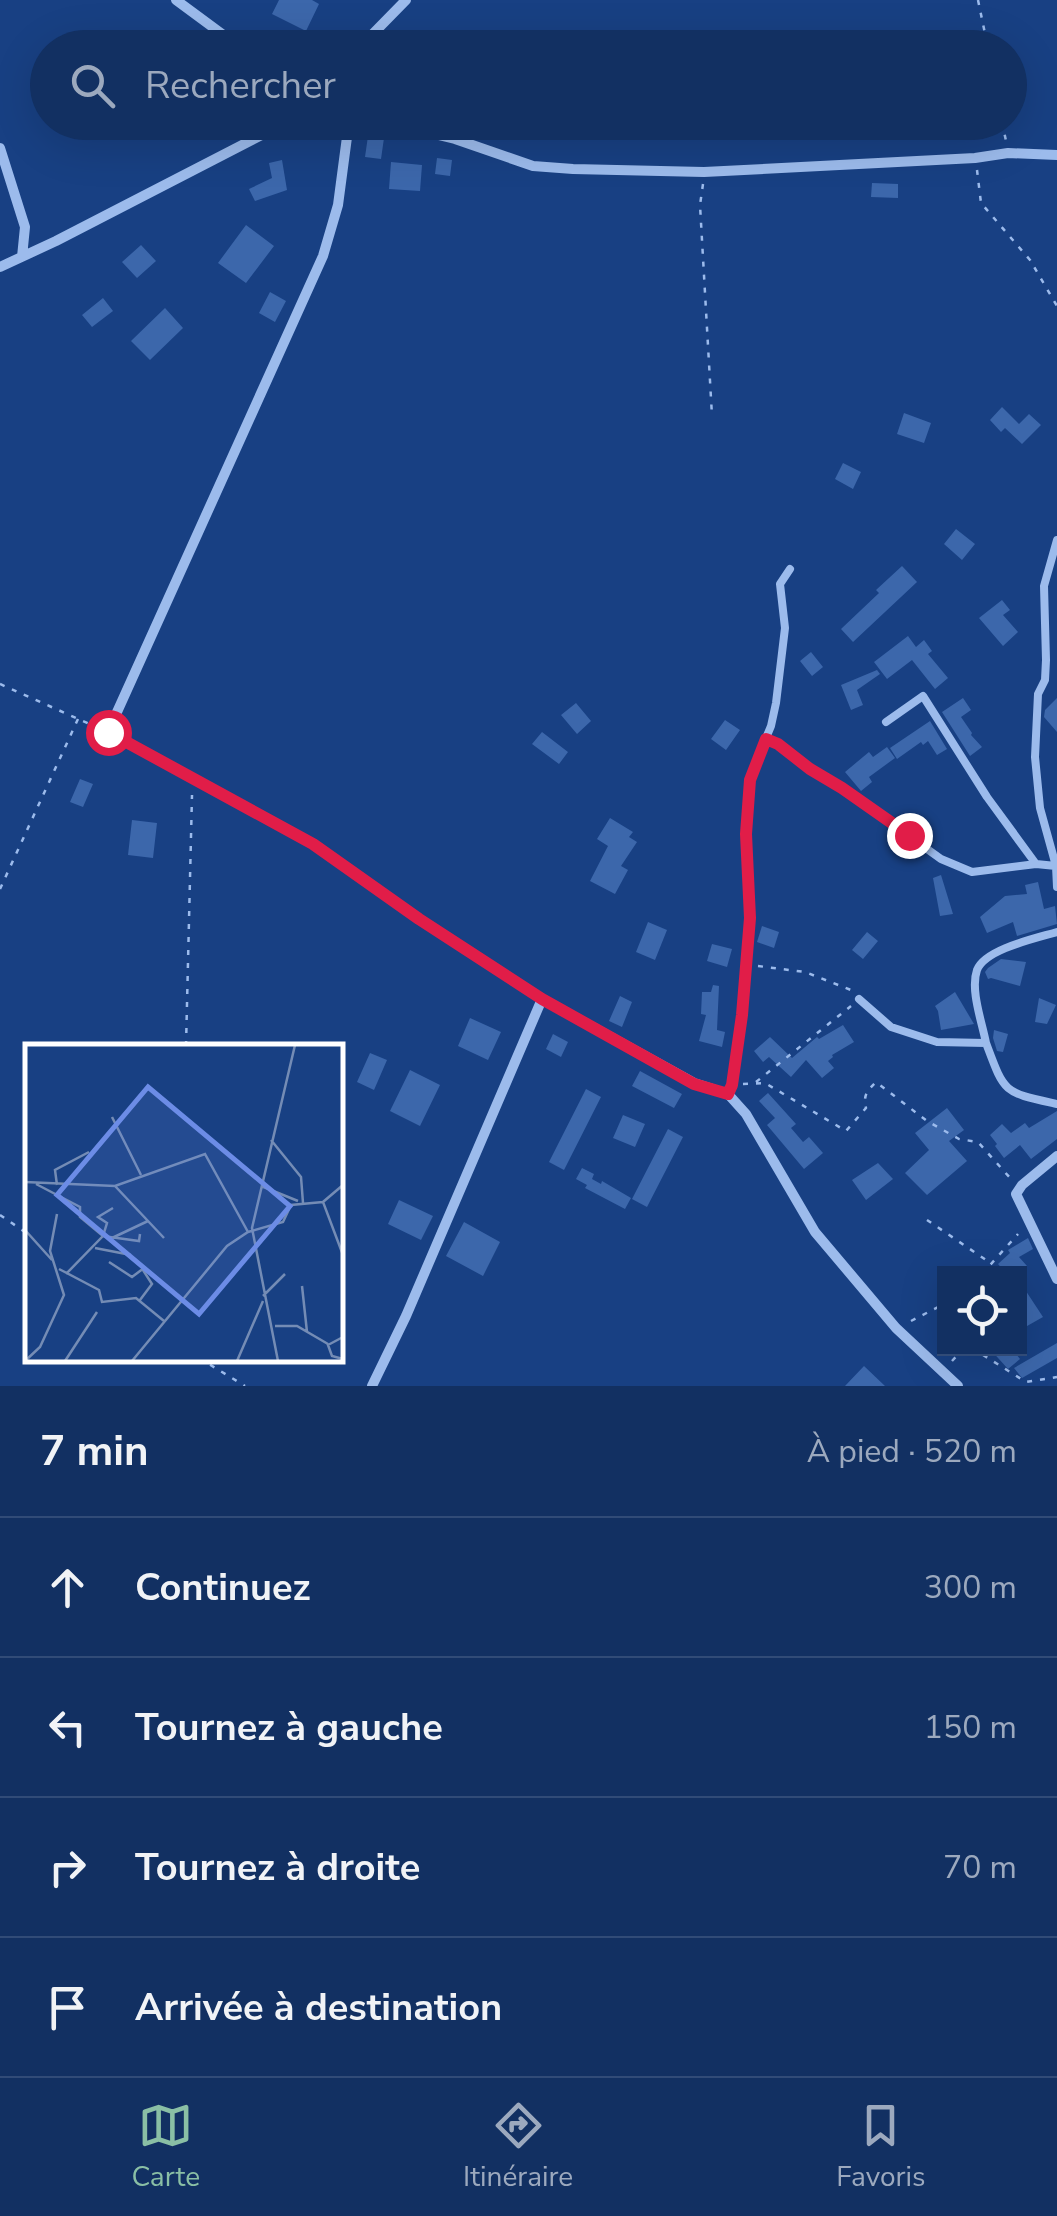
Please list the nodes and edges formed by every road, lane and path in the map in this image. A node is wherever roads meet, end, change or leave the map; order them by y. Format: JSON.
{"nodes":[{"id":1,"x":176,"y":0,"type":"edge"},
{"id":2,"x":406,"y":0,"type":"edge"},
{"id":3,"x":978,"y":0,"type":"edge"},
{"id":4,"x":216,"y":30,"type":"edge"},
{"id":5,"x":377,"y":30,"type":"edge"},
{"id":6,"x":984,"y":30,"type":"edge"},
{"id":7,"x":252,"y":140,"type":"edge"},
{"id":8,"x":347,"y":140,"type":"edge"},
{"id":9,"x":455,"y":140,"type":"edge"},
{"id":10,"x":1005,"y":140,"type":"edge"},
{"id":11,"x":0,"y":148,"type":"edge"},
{"id":12,"x":1008,"y":153,"type":"junction"},
{"id":13,"x":1057,"y":155,"type":"edge"},
{"id":14,"x":975,"y":158,"type":"junction"},
{"id":15,"x":704,"y":172,"type":"junction"},
{"id":16,"x":22,"y":257,"type":"junction"},
{"id":17,"x":0,"y":267,"type":"edge"},
{"id":18,"x":1057,"y":306,"type":"edge"},
{"id":19,"x":712,"y":416,"type":"dead end"},
{"id":20,"x":1057,"y":540,"type":"edge"},
{"id":21,"x":790,"y":569,"type":"dead end"},
{"id":22,"x":1046,"y":668,"type":"junction"},
{"id":23,"x":1057,"y":671,"type":"edge"},
{"id":24,"x":0,"y":684,"type":"edge"},
{"id":25,"x":78,"y":719,"type":"junction"},
{"id":26,"x":886,"y":722,"type":"dead end"},
{"id":27,"x":108,"y":732,"type":"junction"},
{"id":28,"x":766,"y":739,"type":"junction"},
{"id":29,"x":193,"y":779,"type":"junction"},
{"id":30,"x":1036,"y":864,"type":"junction"},
{"id":31,"x":1056,"y":866,"type":"edge"},
{"id":32,"x":1057,"y":887,"type":"edge"},
{"id":33,"x":0,"y":889,"type":"edge"},
{"id":34,"x":1057,"y":932,"type":"edge"},
{"id":35,"x":746,"y":965,"type":"junction"},
{"id":36,"x":542,"y":999,"type":"junction"},
{"id":37,"x":860,"y":999,"type":"junction"},
{"id":38,"x":986,"y":1042,"type":"junction"},
{"id":39,"x":186,"y":1044,"type":"edge"},
{"id":40,"x":754,"y":1083,"type":"junction"},
{"id":41,"x":730,"y":1090,"type":"junction"},
{"id":42,"x":1057,"y":1104,"type":"edge"},
{"id":43,"x":1057,"y":1156,"type":"edge"},
{"id":44,"x":1022,"y":1186,"type":"junction"},
{"id":45,"x":0,"y":1215,"type":"edge"},
{"id":46,"x":927,"y":1220,"type":"dead end"},
{"id":47,"x":1032,"y":1228,"type":"junction"},
{"id":48,"x":25,"y":1232,"type":"edge"},
{"id":49,"x":992,"y":1264,"type":"joint"},
{"id":50,"x":1057,"y":1279,"type":"edge"},
{"id":51,"x":937,"y":1308,"type":"edge"},
{"id":52,"x":896,"y":1328,"type":"junction"},
{"id":53,"x":956,"y":1356,"type":"edge"},
{"id":54,"x":984,"y":1356,"type":"edge"},
{"id":55,"x":204,"y":1361,"type":"edge"},
{"id":56,"x":943,"y":1370,"type":"junction"},
{"id":57,"x":1057,"y":1377,"type":"edge"},
{"id":58,"x":245,"y":1386,"type":"edge"},
{"id":59,"x":372,"y":1386,"type":"edge"},
{"id":60,"x":958,"y":1386,"type":"edge"}],
"edges":[{"from":1,"to":4,"type":"street"},
{"from":2,"to":5,"type":"street"},
{"from":3,"to":6,"type":"path"},
{"from":7,"to":16,"type":"street"},
{"from":8,"to":27,"type":"street"},
{"from":9,"to":15,"type":"street"},
{"from":10,"to":12,"type":"path"},
{"from":11,"to":16,"type":"street"},
{"from":12,"to":13,"type":"street"},
{"from":12,"to":14,"type":"street"},
{"from":14,"to":15,"type":"street"},
{"from":14,"to":18,"type":"path"},
{"from":15,"to":19,"type":"path"},
{"from":16,"to":17,"type":"street"},
{"from":20,"to":22,"type":"lane"},
{"from":21,"to":28,"type":"lane"},
{"from":22,"to":23,"type":"lane"},
{"from":22,"to":31,"type":"lane"},
{"from":24,"to":25,"type":"path"},
{"from":25,"to":27,"type":"path"},
{"from":25,"to":33,"type":"path"},
{"from":26,"to":30,"type":"lane"},
{"from":27,"to":29,"type":"street"},
{"from":28,"to":30,"type":"lane"},
{"from":28,"to":35,"type":"lane"},
{"from":29,"to":36,"type":"street"},
{"from":29,"to":39,"type":"path"},
{"from":30,"to":31,"type":"lane"},
{"from":31,"to":32,"type":"lane"},
{"from":34,"to":38,"type":"lane"},
{"from":35,"to":37,"type":"path"},
{"from":35,"to":41,"type":"lane"},
{"from":36,"to":41,"type":"street"},
{"from":36,"to":59,"type":"street"},
{"from":37,"to":38,"type":"lane"},
{"from":37,"to":40,"type":"path"},
{"from":38,"to":42,"type":"lane"},
{"from":40,"to":41,"type":"path"},
{"from":40,"to":44,"type":"path"},
{"from":41,"to":52,"type":"street"},
{"from":43,"to":44,"type":"street"},
{"from":44,"to":47,"type":"street"},
{"from":45,"to":48,"type":"path"},
{"from":46,"to":49,"type":"path"},
{"from":47,"to":49,"type":"path"},
{"from":47,"to":50,"type":"street"},
{"from":51,"to":52,"type":"path"},
{"from":52,"to":56,"type":"street"},
{"from":53,"to":56,"type":"path"},
{"from":54,"to":57,"type":"path"},
{"from":55,"to":58,"type":"path"},
{"from":56,"to":60,"type":"street"}]}
